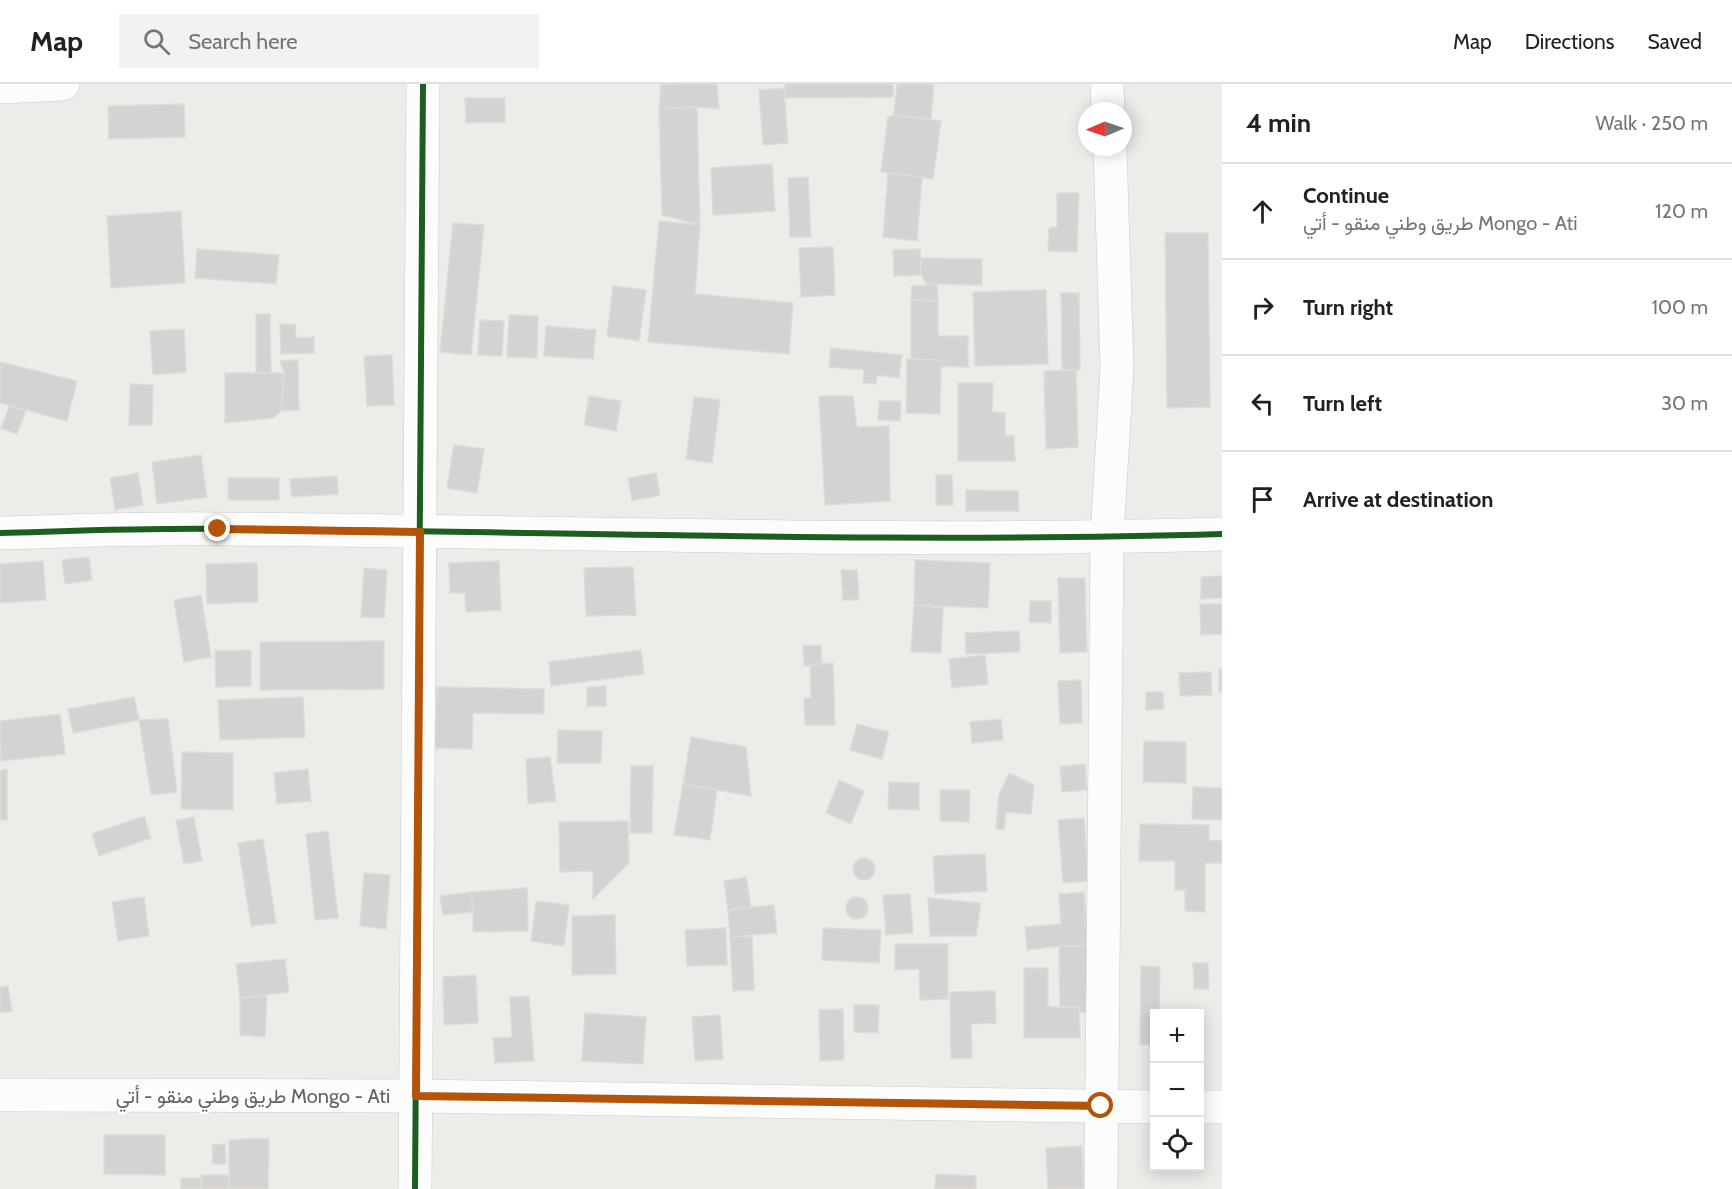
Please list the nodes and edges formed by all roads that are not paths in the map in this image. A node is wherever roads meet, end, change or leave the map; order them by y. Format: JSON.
{"nodes":[{"id":1,"x":63,"y":84,"type":"edge"},
{"id":2,"x":423,"y":84,"type":"edge"},
{"id":3,"x":1107,"y":84,"type":"edge"},
{"id":4,"x":0,"y":87,"type":"edge"},
{"id":5,"x":1108,"y":102,"type":"edge"},
{"id":6,"x":1110,"y":156,"type":"edge"},
{"id":7,"x":420,"y":532,"type":"junction"},
{"id":8,"x":0,"y":533,"type":"edge"},
{"id":9,"x":1222,"y":534,"type":"edge"},
{"id":10,"x":1107,"y":537,"type":"junction"},
{"id":11,"x":0,"y":1095,"type":"edge"},
{"id":12,"x":416,"y":1096,"type":"junction"},
{"id":13,"x":1101,"y":1106,"type":"junction"},
{"id":14,"x":1150,"y":1107,"type":"edge"},
{"id":15,"x":1204,"y":1107,"type":"edge"},
{"id":16,"x":1222,"y":1107,"type":"edge"},
{"id":17,"x":415,"y":1189,"type":"edge"},
{"id":18,"x":1101,"y":1189,"type":"edge"}],
"edges":[{"from":1,"to":4,"type":"street"},
{"from":2,"to":7,"type":"street"},
{"from":3,"to":5,"type":"street"},
{"from":6,"to":10,"type":"street"},
{"from":7,"to":8,"type":"street"},
{"from":7,"to":10,"type":"street"},
{"from":7,"to":12,"type":"street"},
{"from":9,"to":10,"type":"street"},
{"from":10,"to":13,"type":"street"},
{"from":11,"to":12,"type":"street","name":"طريق وطني منقو - أتي Mongo - Ati"},
{"from":12,"to":13,"type":"street","name":"طريق وطني منقو - أتي Mongo - Ati"},
{"from":12,"to":17,"type":"street"},
{"from":13,"to":14,"type":"street","name":"طريق وطني منقو - أتي Mongo - Ati"},
{"from":13,"to":18,"type":"street"},
{"from":15,"to":16,"type":"street"}]}
